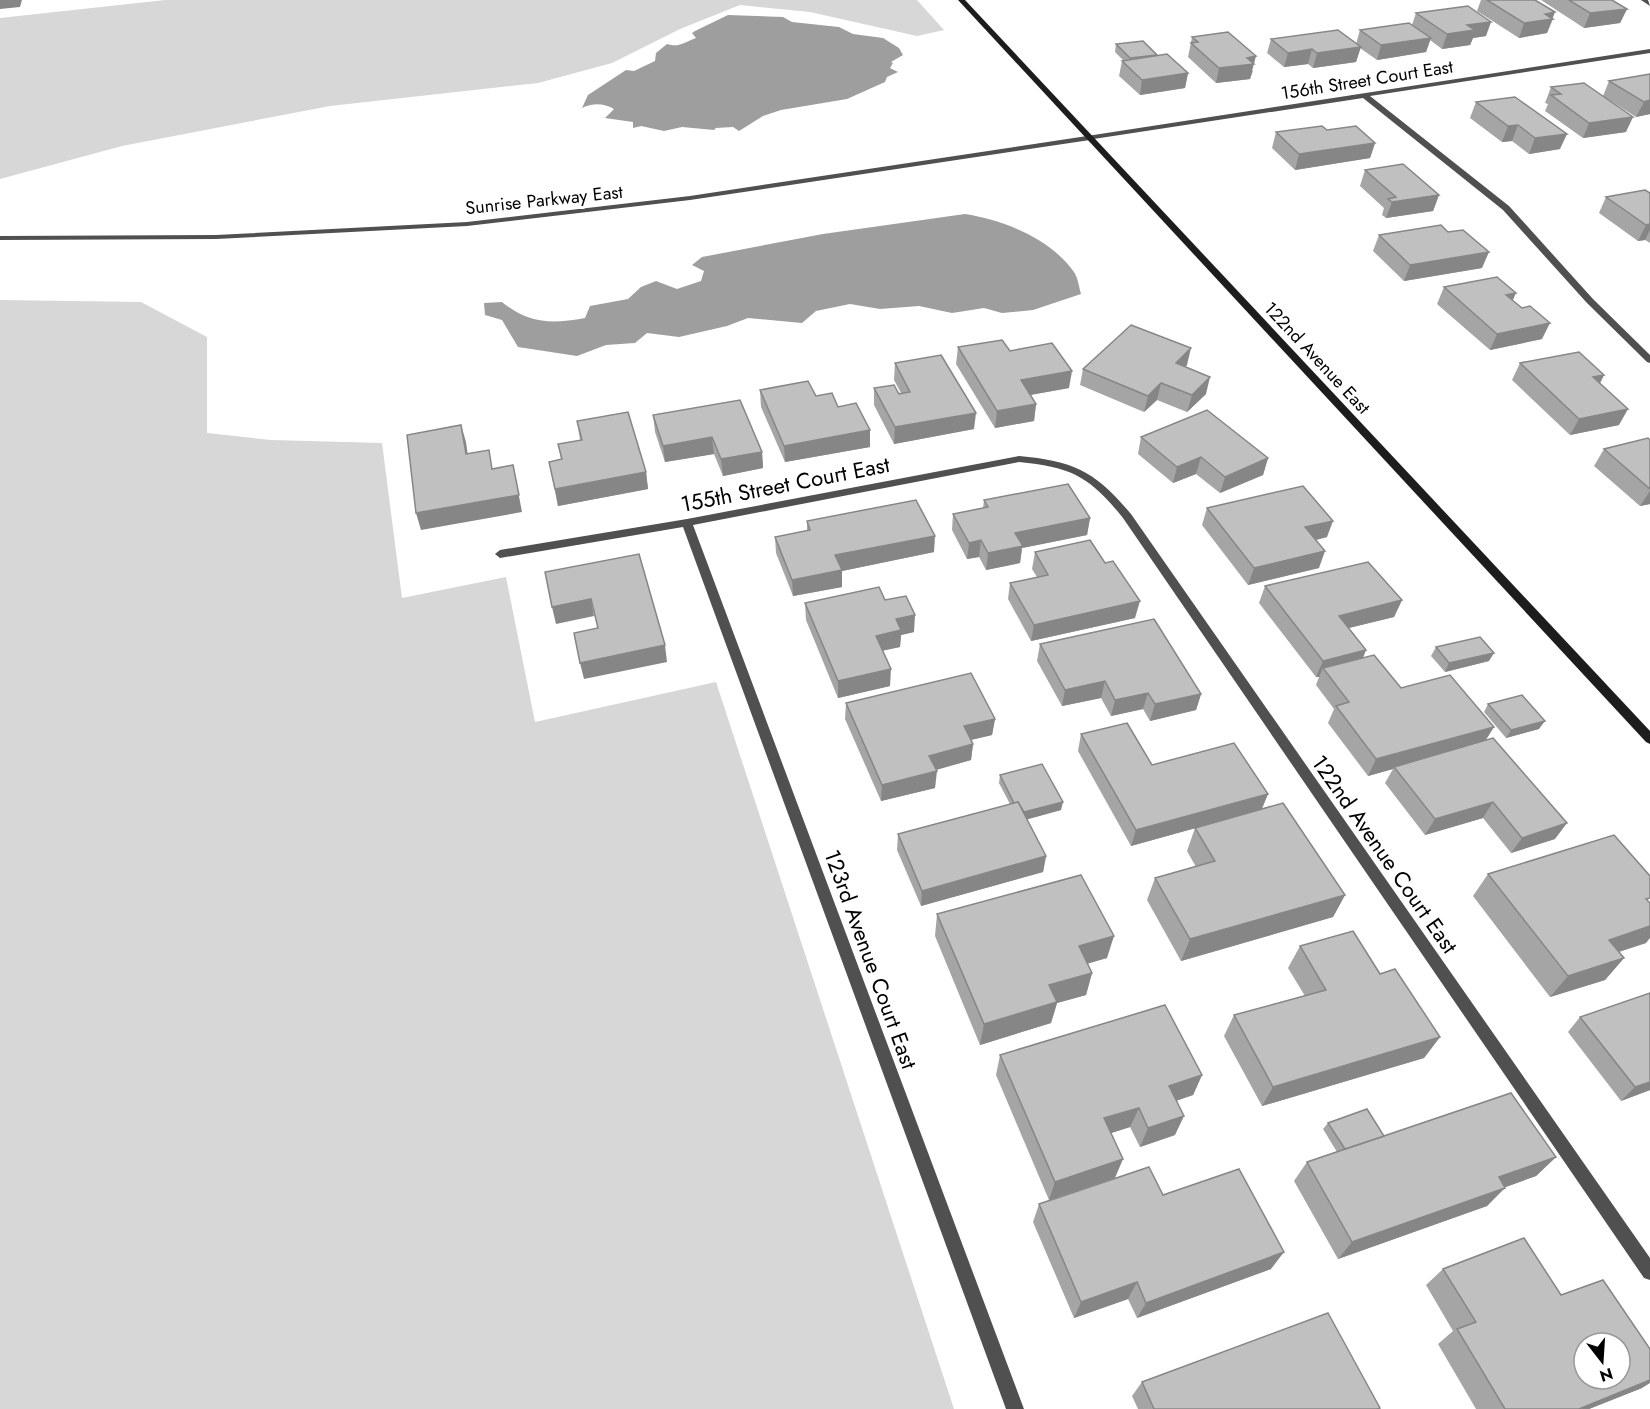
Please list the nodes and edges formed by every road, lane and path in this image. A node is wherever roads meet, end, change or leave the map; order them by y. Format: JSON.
{"nodes":[{"id":1,"x":961,"y":0,"type":"edge"},
{"id":2,"x":1644,"y":0,"type":"edge"},
{"id":3,"x":1650,"y":4,"type":"edge"},
{"id":4,"x":1650,"y":51,"type":"edge"},
{"id":5,"x":1365,"y":96,"type":"junction"},
{"id":6,"x":1087,"y":138,"type":"junction"},
{"id":7,"x":0,"y":238,"type":"edge"},
{"id":8,"x":1650,"y":360,"type":"edge"},
{"id":9,"x":1077,"y":469,"type":"joint"},
{"id":10,"x":687,"y":523,"type":"junction"},
{"id":11,"x":500,"y":554,"type":"dead end"},
{"id":12,"x":1650,"y":739,"type":"edge"},
{"id":13,"x":1650,"y":1272,"type":"edge"},
{"id":14,"x":1015,"y":1409,"type":"edge"}],
"edges":[{"from":1,"to":6,"type":"main road","name":"122nd Avenue East"},
{"from":2,"to":3,"type":"street"},
{"from":4,"to":5,"type":"street","name":"156th Street Court East"},
{"from":5,"to":6,"type":"street","name":"156th Street Court East"},
{"from":5,"to":8,"type":"street"},
{"from":6,"to":7,"type":"street","name":"Sunrise Parkway East"},
{"from":6,"to":12,"type":"main road","name":"122nd Avenue East"},
{"from":9,"to":10,"type":"street","name":"155th Street Court East"},
{"from":9,"to":13,"type":"street","name":"122nd Avenue Court East"},
{"from":10,"to":11,"type":"street","name":"155th Street Court East"},
{"from":10,"to":14,"type":"street","name":"123rd Avenue Court East"}]}
